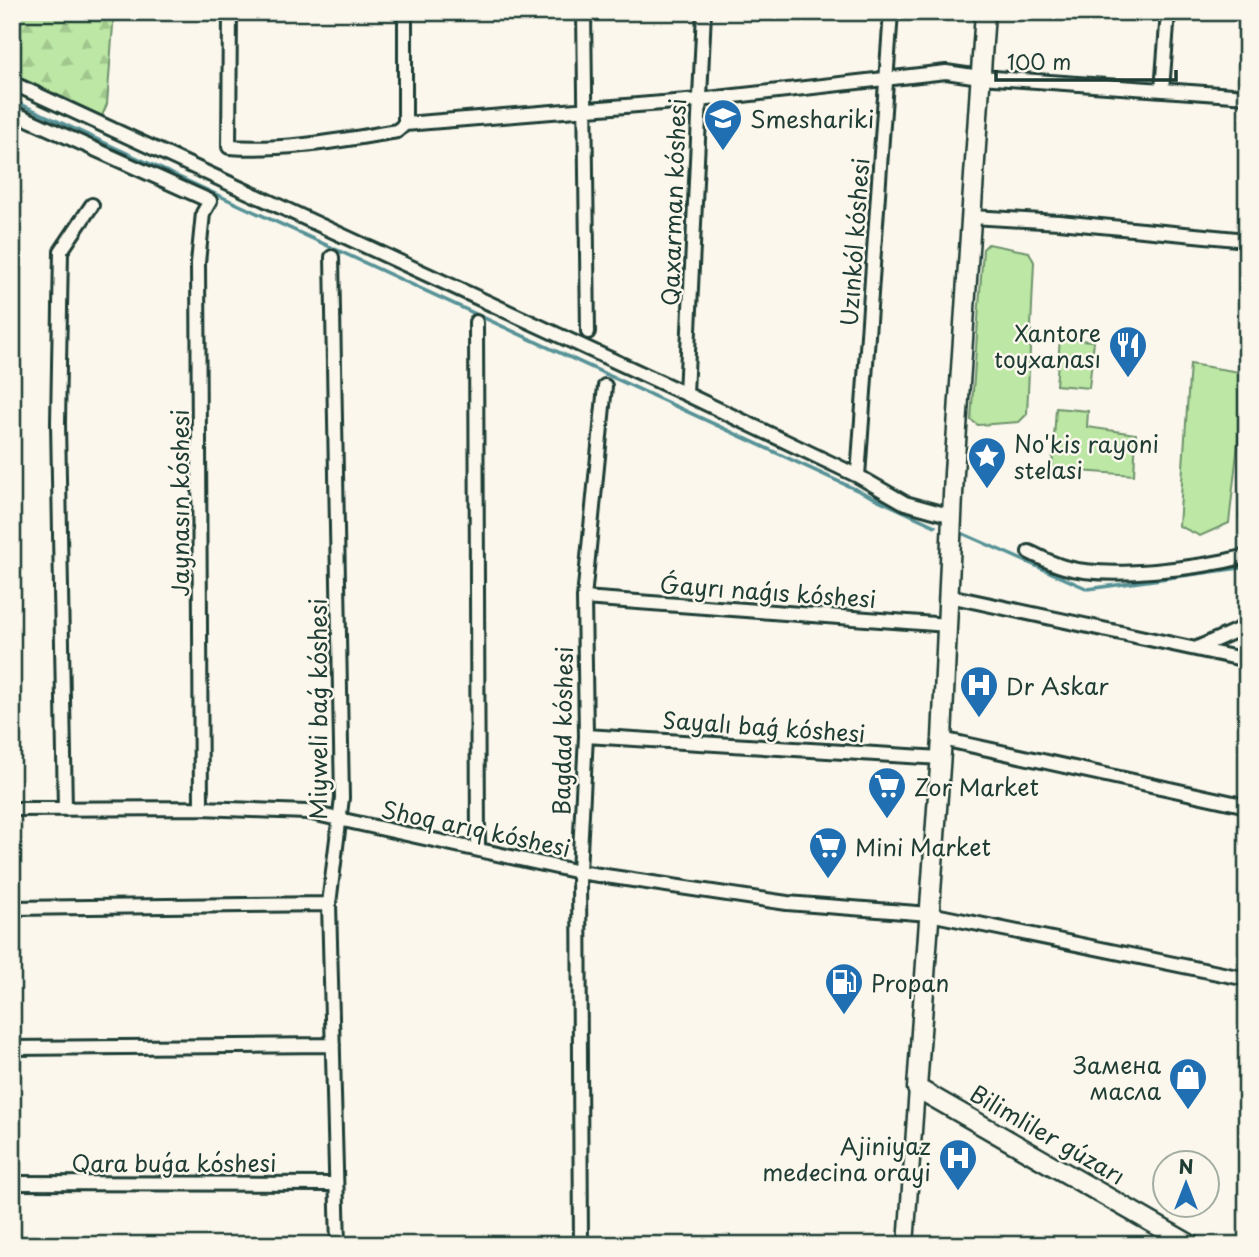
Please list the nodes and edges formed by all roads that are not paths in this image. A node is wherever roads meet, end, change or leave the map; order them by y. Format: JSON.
{"nodes":[{"id":1,"x":230,"y":12,"type":"edge"},
{"id":2,"x":405,"y":12,"type":"edge"},
{"id":3,"x":584,"y":12,"type":"edge"},
{"id":4,"x":704,"y":12,"type":"edge"},
{"id":5,"x":891,"y":12,"type":"edge"},
{"id":6,"x":985,"y":12,"type":"edge"},
{"id":7,"x":1168,"y":12,"type":"edge"},
{"id":8,"x":981,"y":77,"type":"junction"},
{"id":9,"x":887,"y":79,"type":"junction"},
{"id":10,"x":12,"y":83,"type":"edge"},
{"id":11,"x":1162,"y":90,"type":"junction"},
{"id":12,"x":1247,"y":96,"type":"edge"},
{"id":13,"x":699,"y":100,"type":"junction"},
{"id":14,"x":585,"y":109,"type":"junction"},
{"id":15,"x":12,"y":112,"type":"edge"},
{"id":16,"x":405,"y":124,"type":"junction"},
{"id":17,"x":92,"y":205,"type":"dead end"},
{"id":18,"x":971,"y":217,"type":"junction"},
{"id":19,"x":1247,"y":240,"type":"edge"},
{"id":20,"x":332,"y":257,"type":"dead end"},
{"id":21,"x":476,"y":322,"type":"dead end"},
{"id":22,"x":588,"y":332,"type":"dead end"},
{"id":23,"x":605,"y":386,"type":"dead end"},
{"id":24,"x":686,"y":394,"type":"junction"},
{"id":25,"x":858,"y":475,"type":"junction"},
{"id":26,"x":952,"y":516,"type":"junction"},
{"id":27,"x":1029,"y":552,"type":"dead end"},
{"id":28,"x":1247,"y":556,"type":"edge"},
{"id":29,"x":949,"y":596,"type":"junction"},
{"id":30,"x":584,"y":598,"type":"junction"},
{"id":31,"x":948,"y":625,"type":"junction"},
{"id":32,"x":1247,"y":626,"type":"edge"},
{"id":33,"x":1197,"y":648,"type":"junction"},
{"id":34,"x":1247,"y":660,"type":"edge"},
{"id":35,"x":586,"y":736,"type":"junction"},
{"id":36,"x":942,"y":739,"type":"junction"},
{"id":37,"x":941,"y":758,"type":"junction"},
{"id":38,"x":1247,"y":806,"type":"edge"},
{"id":39,"x":201,"y":808,"type":"junction"},
{"id":40,"x":12,"y":809,"type":"edge"},
{"id":41,"x":65,"y":809,"type":"junction"},
{"id":42,"x":340,"y":820,"type":"junction"},
{"id":43,"x":478,"y":849,"type":"junction"},
{"id":44,"x":579,"y":872,"type":"junction"},
{"id":45,"x":329,"y":904,"type":"junction"},
{"id":46,"x":12,"y":908,"type":"edge"},
{"id":47,"x":930,"y":914,"type":"junction"},
{"id":48,"x":1247,"y":979,"type":"edge"},
{"id":49,"x":333,"y":1045,"type":"junction"},
{"id":50,"x":12,"y":1048,"type":"edge"},
{"id":51,"x":917,"y":1088,"type":"junction"},
{"id":52,"x":12,"y":1183,"type":"edge"},
{"id":53,"x":336,"y":1184,"type":"junction"},
{"id":54,"x":338,"y":1245,"type":"edge"},
{"id":55,"x":581,"y":1245,"type":"edge"},
{"id":56,"x":906,"y":1245,"type":"edge"},
{"id":57,"x":1191,"y":1245,"type":"edge"}],
"edges":[{"from":1,"to":16,"type":"street"},
{"from":2,"to":16,"type":"street"},
{"from":3,"to":14,"type":"street"},
{"from":4,"to":13,"type":"street","name":"Qaxarman kóshesi"},
{"from":5,"to":9,"type":"street","name":"Uzınkól kóshesi"},
{"from":6,"to":8,"type":"main road"},
{"from":7,"to":11,"type":"street"},
{"from":8,"to":9,"type":"street"},
{"from":8,"to":11,"type":"street"},
{"from":8,"to":18,"type":"main road"},
{"from":9,"to":13,"type":"street"},
{"from":9,"to":25,"type":"street","name":"Uzınkól kóshesi"},
{"from":10,"to":24,"type":"street"},
{"from":11,"to":12,"type":"street"},
{"from":13,"to":14,"type":"street"},
{"from":13,"to":24,"type":"street","name":"Qaxarman kóshesi"},
{"from":14,"to":16,"type":"street"},
{"from":14,"to":22,"type":"street"},
{"from":15,"to":39,"type":"street","name":"Jaynasın kóshesi"},
{"from":17,"to":41,"type":"street"},
{"from":18,"to":19,"type":"street"},
{"from":18,"to":26,"type":"main road"},
{"from":20,"to":42,"type":"street","name":"Miyweli baǵ kóshesi"},
{"from":21,"to":43,"type":"street"},
{"from":23,"to":30,"type":"street","name":"Bagdad kóshesi"},
{"from":24,"to":25,"type":"street"},
{"from":25,"to":26,"type":"street"},
{"from":26,"to":29,"type":"main road"},
{"from":27,"to":28,"type":"street"},
{"from":29,"to":31,"type":"main road"},
{"from":29,"to":33,"type":"street"},
{"from":30,"to":31,"type":"street","name":"Ǵayrı naǵıs kóshesi"},
{"from":30,"to":35,"type":"street","name":"Bagdad kóshesi"},
{"from":31,"to":36,"type":"main road"},
{"from":32,"to":33,"type":"street"},
{"from":33,"to":34,"type":"street"},
{"from":35,"to":37,"type":"street","name":"Sayalı baǵ kóshesi"},
{"from":35,"to":44,"type":"street","name":"Bagdad kóshesi"},
{"from":36,"to":37,"type":"main road"},
{"from":36,"to":38,"type":"street"},
{"from":37,"to":47,"type":"main road"},
{"from":39,"to":41,"type":"street","name":"Shoq arıq kóshesi"},
{"from":39,"to":42,"type":"street","name":"Shoq arıq kóshesi"},
{"from":40,"to":41,"type":"street","name":"Shoq arıq kóshesi"},
{"from":42,"to":43,"type":"street","name":"Shoq arıq kóshesi"},
{"from":42,"to":45,"type":"street","name":"Miyweli baǵ kóshesi"},
{"from":43,"to":44,"type":"street","name":"Shoq arıq kóshesi"},
{"from":44,"to":47,"type":"street","name":"Shoq arıq kóshesi"},
{"from":44,"to":55,"type":"street","name":"Bagdad kóshesi"},
{"from":45,"to":46,"type":"street"},
{"from":45,"to":49,"type":"street","name":"Miyweli baǵ kóshesi"},
{"from":47,"to":48,"type":"street","name":"Shoq arıq kóshesi"},
{"from":47,"to":51,"type":"main road"},
{"from":49,"to":50,"type":"street"},
{"from":49,"to":53,"type":"street","name":"Miyweli baǵ kóshesi"},
{"from":51,"to":56,"type":"street"},
{"from":51,"to":57,"type":"main road","name":"Bilimliler gúzarı"},
{"from":52,"to":53,"type":"street","name":"Qara buǵa kóshesi"},
{"from":53,"to":54,"type":"street","name":"Miyweli baǵ kóshesi"}]}
